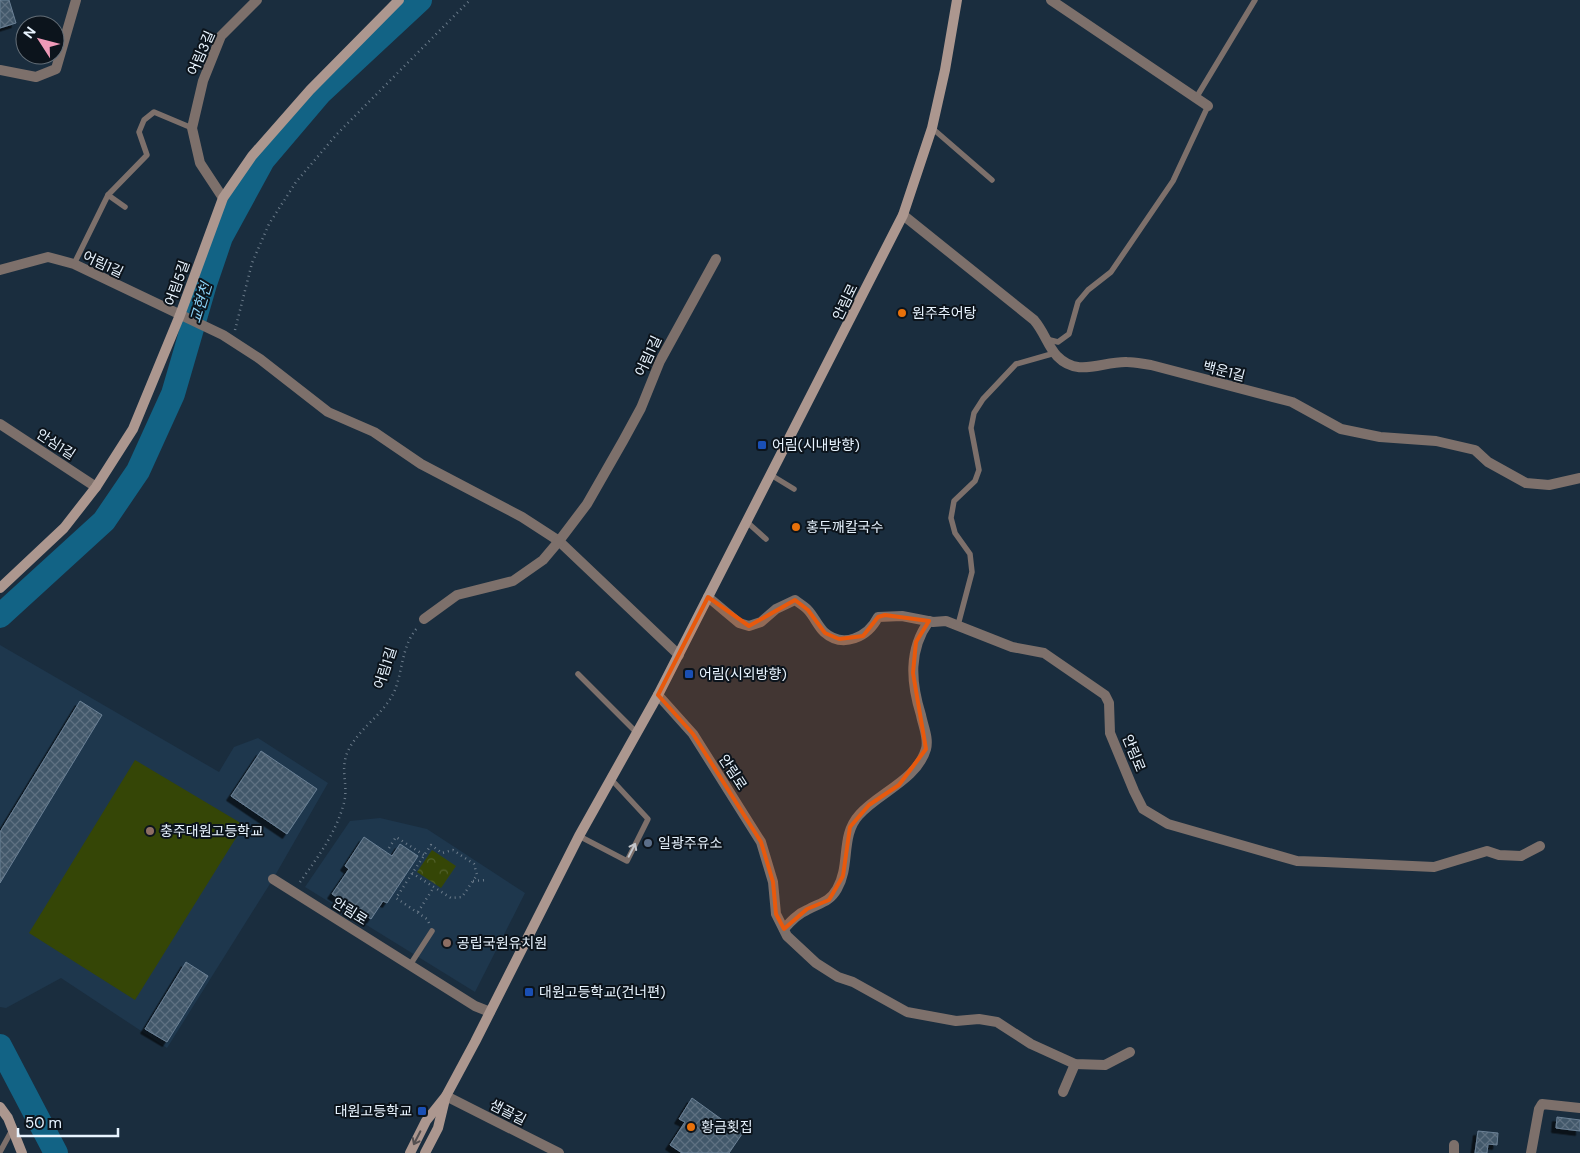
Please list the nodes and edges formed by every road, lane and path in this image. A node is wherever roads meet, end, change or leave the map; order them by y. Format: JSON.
{"nodes":[{"id":1,"x":76,"y":0,"type":"edge"},
{"id":2,"x":257,"y":0,"type":"edge"},
{"id":3,"x":399,"y":0,"type":"edge"},
{"id":4,"x":470,"y":0,"type":"edge"},
{"id":5,"x":957,"y":0,"type":"edge"},
{"id":6,"x":1051,"y":0,"type":"edge"},
{"id":7,"x":1256,"y":0,"type":"edge"},
{"id":8,"x":0,"y":70,"type":"edge"},
{"id":9,"x":1196,"y":98,"type":"junction"},
{"id":10,"x":1208,"y":106,"type":"joint"},
{"id":11,"x":192,"y":128,"type":"junction"},
{"id":12,"x":932,"y":128,"type":"junction"},
{"id":13,"x":992,"y":180,"type":"dead end"},
{"id":14,"x":108,"y":195,"type":"junction"},
{"id":15,"x":223,"y":198,"type":"junction"},
{"id":16,"x":125,"y":207,"type":"dead end"},
{"id":17,"x":903,"y":215,"type":"junction"},
{"id":18,"x":716,"y":259,"type":"dead end"},
{"id":19,"x":74,"y":264,"type":"junction"},
{"id":20,"x":0,"y":270,"type":"edge"},
{"id":21,"x":180,"y":315,"type":"junction"},
{"id":22,"x":1046,"y":339,"type":"junction"},
{"id":23,"x":233,"y":341,"type":"junction"},
{"id":24,"x":1055,"y":353,"type":"junction"},
{"id":25,"x":0,"y":424,"type":"edge"},
{"id":26,"x":771,"y":475,"type":"junction"},
{"id":27,"x":1580,"y":478,"type":"edge"},
{"id":28,"x":96,"y":487,"type":"junction"},
{"id":29,"x":794,"y":489,"type":"dead end"},
{"id":30,"x":747,"y":522,"type":"junction"},
{"id":31,"x":766,"y":538,"type":"dead end"},
{"id":32,"x":559,"y":541,"type":"junction"},
{"id":33,"x":0,"y":588,"type":"edge"},
{"id":34,"x":708,"y":597,"type":"junction"},
{"id":35,"x":424,"y":620,"type":"joint"},
{"id":36,"x":929,"y":621,"type":"junction"},
{"id":37,"x":958,"y":625,"type":"junction"},
{"id":38,"x":679,"y":655,"type":"junction"},
{"id":39,"x":578,"y":674,"type":"dead end"},
{"id":40,"x":658,"y":695,"type":"junction"},
{"id":41,"x":636,"y":732,"type":"junction"},
{"id":42,"x":610,"y":778,"type":"junction"},
{"id":43,"x":579,"y":836,"type":"junction"},
{"id":44,"x":1540,"y":846,"type":"dead end"},
{"id":45,"x":389,"y":848,"type":"dead end"},
{"id":46,"x":424,"y":856,"type":"junction"},
{"id":47,"x":412,"y":873,"type":"junction"},
{"id":48,"x":273,"y":879,"type":"dead end"},
{"id":49,"x":486,"y":880,"type":"dead end"},
{"id":50,"x":473,"y":881,"type":"junction"},
{"id":51,"x":434,"y":887,"type":"junction"},
{"id":52,"x":294,"y":892,"type":"junction"},
{"id":53,"x":418,"y":912,"type":"junction"},
{"id":54,"x":784,"y":930,"type":"junction"},
{"id":55,"x":432,"y":931,"type":"joint"},
{"id":56,"x":410,"y":965,"type":"junction"},
{"id":57,"x":490,"y":1012,"type":"junction"},
{"id":58,"x":1130,"y":1052,"type":"dead end"},
{"id":59,"x":1074,"y":1064,"type":"junction"},
{"id":60,"x":1063,"y":1092,"type":"dead end"},
{"id":61,"x":446,"y":1096,"type":"junction"},
{"id":62,"x":0,"y":1107,"type":"edge"},
{"id":63,"x":1580,"y":1108,"type":"edge"},
{"id":64,"x":12,"y":1130,"type":"junction"},
{"id":65,"x":0,"y":1152,"type":"edge"},
{"id":66,"x":22,"y":1153,"type":"edge"},
{"id":67,"x":410,"y":1153,"type":"edge"},
{"id":68,"x":425,"y":1153,"type":"edge"},
{"id":69,"x":558,"y":1153,"type":"edge"},
{"id":70,"x":1531,"y":1153,"type":"edge"}],
"edges":[{"from":1,"to":8,"type":"street"},
{"from":2,"to":11,"type":"street","name":"어림3길"},
{"from":3,"to":15,"type":"street","name":"어림5길"},
{"from":4,"to":23,"type":"path"},
{"from":5,"to":12,"type":"street","name":"안림로"},
{"from":6,"to":9,"type":"street"},
{"from":7,"to":9,"type":"lane"},
{"from":9,"to":10,"type":"street"},
{"from":10,"to":22,"type":"lane"},
{"from":11,"to":14,"type":"lane"},
{"from":11,"to":15,"type":"street","name":"어림3길"},
{"from":12,"to":13,"type":"lane"},
{"from":12,"to":17,"type":"street","name":"안림로"},
{"from":14,"to":16,"type":"lane"},
{"from":14,"to":19,"type":"lane"},
{"from":15,"to":21,"type":"street","name":"어림5길"},
{"from":17,"to":22,"type":"street","name":"백운1길"},
{"from":17,"to":26,"type":"street","name":"안림로"},
{"from":18,"to":32,"type":"street","name":"어림1길"},
{"from":19,"to":20,"type":"street","name":"어림1길"},
{"from":19,"to":21,"type":"street","name":"어림1길"},
{"from":21,"to":23,"type":"street","name":"어림1길"},
{"from":21,"to":28,"type":"street","name":"어림5길"},
{"from":22,"to":24,"type":"street","name":"백운1길"},
{"from":23,"to":32,"type":"street"},
{"from":24,"to":27,"type":"street","name":"백운1길"},
{"from":24,"to":37,"type":"lane"},
{"from":25,"to":28,"type":"street","name":"안심1길"},
{"from":26,"to":29,"type":"lane"},
{"from":26,"to":30,"type":"street","name":"안림로"},
{"from":28,"to":33,"type":"street","name":"어림5길"},
{"from":30,"to":31,"type":"lane"},
{"from":30,"to":34,"type":"street","name":"안림로"},
{"from":32,"to":35,"type":"street","name":"어림1길"},
{"from":32,"to":38,"type":"street"},
{"from":34,"to":36,"type":"street","name":"안림로"},
{"from":34,"to":38,"type":"street","name":"안림로"},
{"from":35,"to":52,"type":"path","name":"어림1길"},
{"from":36,"to":37,"type":"street","name":"안림로"},
{"from":36,"to":54,"type":"street"},
{"from":37,"to":44,"type":"street","name":"안림로"},
{"from":38,"to":40,"type":"street","name":"안림로"},
{"from":39,"to":41,"type":"lane"},
{"from":40,"to":41,"type":"street","name":"안림로"},
{"from":40,"to":54,"type":"street","name":"안림로"},
{"from":41,"to":42,"type":"street","name":"안림로"},
{"from":42,"to":43,"type":"street","name":"안림로"},
{"from":43,"to":42,"type":"lane","one_way":true},
{"from":43,"to":57,"type":"street","name":"안림로"},
{"from":45,"to":46,"type":"path"},
{"from":46,"to":47,"type":"path"},
{"from":46,"to":50,"type":"path"},
{"from":47,"to":51,"type":"path"},
{"from":47,"to":53,"type":"path"},
{"from":48,"to":52,"type":"street","name":"안림로"},
{"from":49,"to":50,"type":"path"},
{"from":50,"to":51,"type":"path"},
{"from":51,"to":53,"type":"path"},
{"from":52,"to":56,"type":"street","name":"안림로"},
{"from":53,"to":55,"type":"path"},
{"from":54,"to":59,"type":"street","name":"안림로"},
{"from":55,"to":56,"type":"lane"},
{"from":56,"to":57,"type":"street","name":"안림로"},
{"from":57,"to":61,"type":"street","name":"안림로"},
{"from":58,"to":59,"type":"street","name":"안림로"},
{"from":59,"to":60,"type":"street"},
{"from":61,"to":67,"type":"street","name":"안림로","one_way":true},
{"from":61,"to":68,"type":"street","name":"안림로"},
{"from":61,"to":69,"type":"street","name":"샘골길"},
{"from":62,"to":64,"type":"street"},
{"from":63,"to":70,"type":"street"},
{"from":64,"to":65,"type":"lane"},
{"from":64,"to":66,"type":"street"}]}
